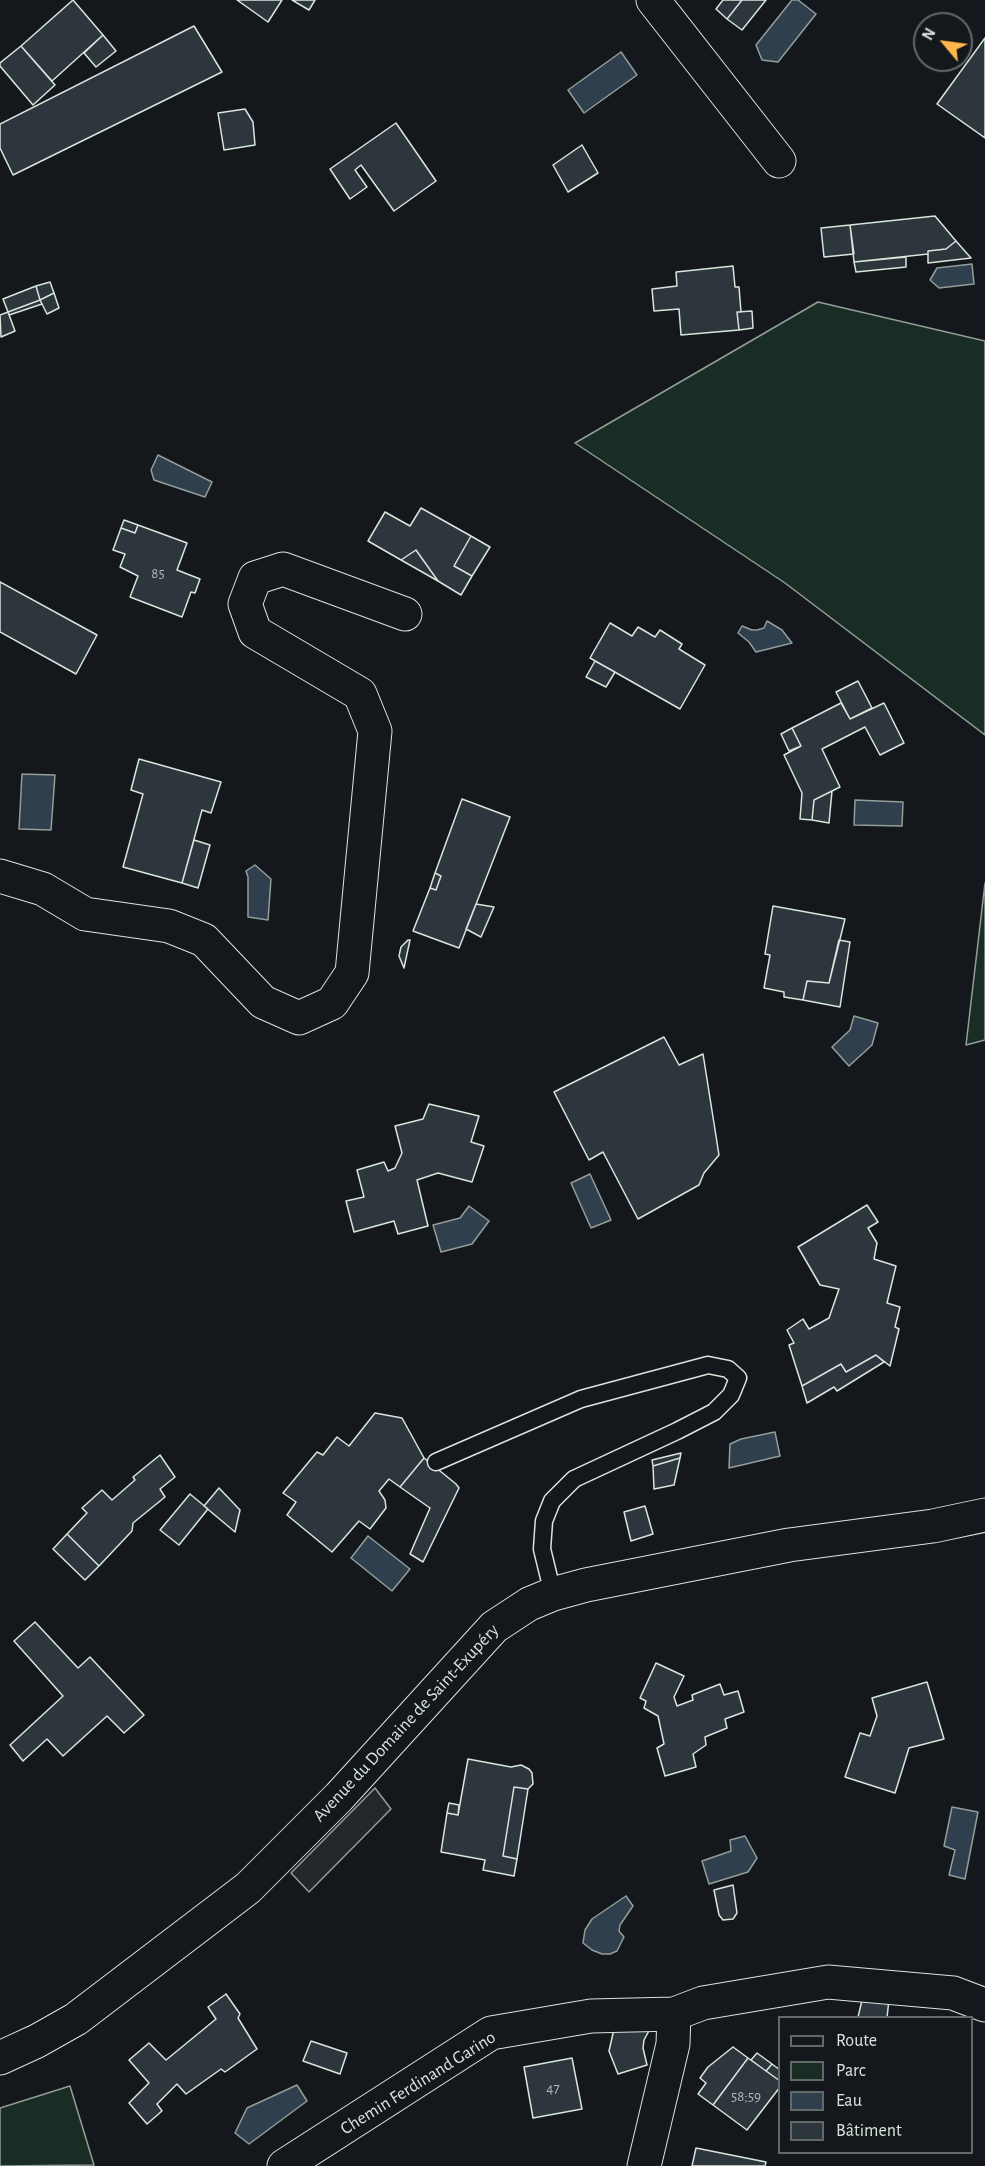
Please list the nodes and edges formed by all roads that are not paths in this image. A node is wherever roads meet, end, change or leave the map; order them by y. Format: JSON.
{"nodes":[{"id":1,"x":653,"y":0,"type":"edge"},
{"id":2,"x":778,"y":161,"type":"dead end"},
{"id":3,"x":405,"y":614,"type":"dead end"},
{"id":4,"x":0,"y":876,"type":"edge"},
{"id":5,"x":436,"y":1462,"type":"dead end"},
{"id":6,"x":985,"y":1515,"type":"edge"},
{"id":7,"x":553,"y":1594,"type":"junction"},
{"id":8,"x":985,"y":2005,"type":"edge"},
{"id":9,"x":674,"y":2014,"type":"junction"},
{"id":10,"x":0,"y":2058,"type":"edge"},
{"id":11,"x":284,"y":2166,"type":"edge"},
{"id":12,"x":644,"y":2166,"type":"edge"}],
"edges":[{"from":1,"to":2,"type":"street"},
{"from":3,"to":4,"type":"street"},
{"from":5,"to":7,"type":"lane"},
{"from":6,"to":7,"type":"street","name":"Avenue du Domaine de Saint-Exupéry"},
{"from":7,"to":10,"type":"street","name":"Avenue du Domaine de Saint-Exupéry"},
{"from":8,"to":9,"type":"street","name":"Chemin Ferdinand Garino"},
{"from":9,"to":11,"type":"street","name":"Chemin Ferdinand Garino"},
{"from":9,"to":12,"type":"street"}]}
